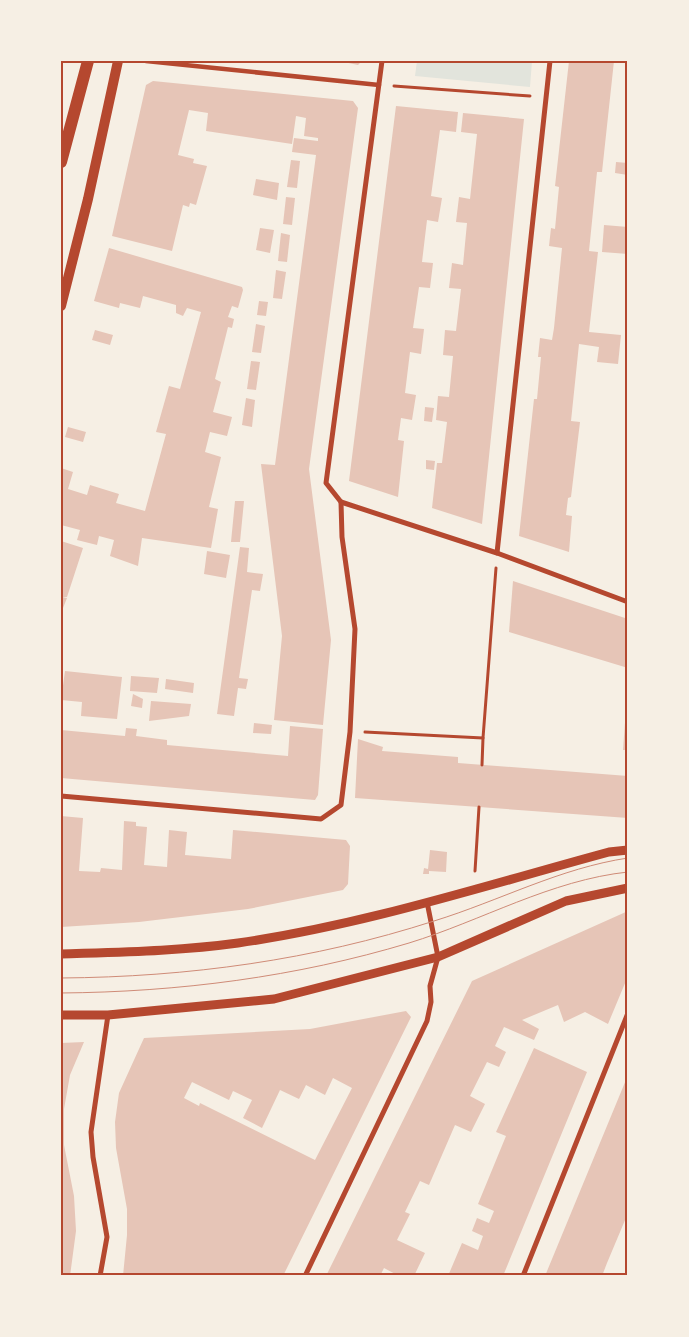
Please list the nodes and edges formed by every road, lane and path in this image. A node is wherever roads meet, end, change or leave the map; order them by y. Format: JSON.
{"nodes":[{"id":1,"x":88,"y":61,"type":"edge"},
{"id":2,"x":118,"y":61,"type":"edge"},
{"id":3,"x":146,"y":61,"type":"edge"},
{"id":4,"x":382,"y":61,"type":"edge"},
{"id":5,"x":550,"y":61,"type":"edge"},
{"id":6,"x":379,"y":85,"type":"junction"},
{"id":7,"x":545,"y":98,"type":"junction"},
{"id":8,"x":61,"y":162,"type":"edge"},
{"id":9,"x":61,"y":306,"type":"edge"},
{"id":10,"x":341,"y":502,"type":"junction"},
{"id":11,"x":497,"y":553,"type":"junction"},
{"id":12,"x":628,"y":602,"type":"edge"},
{"id":13,"x":350,"y":732,"type":"junction"},
{"id":14,"x":484,"y":738,"type":"junction"},
{"id":15,"x":482,"y":765,"type":"dead end"},
{"id":16,"x":61,"y":796,"type":"edge"},
{"id":17,"x":479,"y":807,"type":"dead end"},
{"id":18,"x":628,"y":850,"type":"edge"},
{"id":19,"x":628,"y":888,"type":"edge"},
{"id":20,"x":474,"y":889,"type":"junction"},
{"id":21,"x":427,"y":901,"type":"junction"},
{"id":22,"x":61,"y":954,"type":"edge"},
{"id":23,"x":438,"y":957,"type":"junction"},
{"id":24,"x":628,"y":1013,"type":"edge"},
{"id":25,"x":61,"y":1015,"type":"edge"},
{"id":26,"x":108,"y":1015,"type":"junction"},
{"id":27,"x":100,"y":1276,"type":"edge"},
{"id":28,"x":305,"y":1276,"type":"edge"},
{"id":29,"x":523,"y":1276,"type":"edge"}],
"edges":[{"from":1,"to":8,"type":"main road"},
{"from":2,"to":9,"type":"main road"},
{"from":3,"to":6,"type":"street"},
{"from":4,"to":6,"type":"street"},
{"from":5,"to":7,"type":"street"},
{"from":6,"to":7,"type":"path"},
{"from":6,"to":10,"type":"street"},
{"from":7,"to":11,"type":"street"},
{"from":10,"to":11,"type":"street"},
{"from":10,"to":13,"type":"street"},
{"from":11,"to":12,"type":"street"},
{"from":11,"to":14,"type":"path"},
{"from":13,"to":14,"type":"path"},
{"from":13,"to":16,"type":"street"},
{"from":14,"to":15,"type":"path"},
{"from":17,"to":20,"type":"path"},
{"from":18,"to":20,"type":"street"},
{"from":19,"to":23,"type":"street"},
{"from":20,"to":21,"type":"street"},
{"from":21,"to":22,"type":"street"},
{"from":21,"to":23,"type":"street"},
{"from":23,"to":26,"type":"street"},
{"from":23,"to":28,"type":"street"},
{"from":24,"to":29,"type":"street"},
{"from":25,"to":26,"type":"street"},
{"from":26,"to":27,"type":"street"}]}
